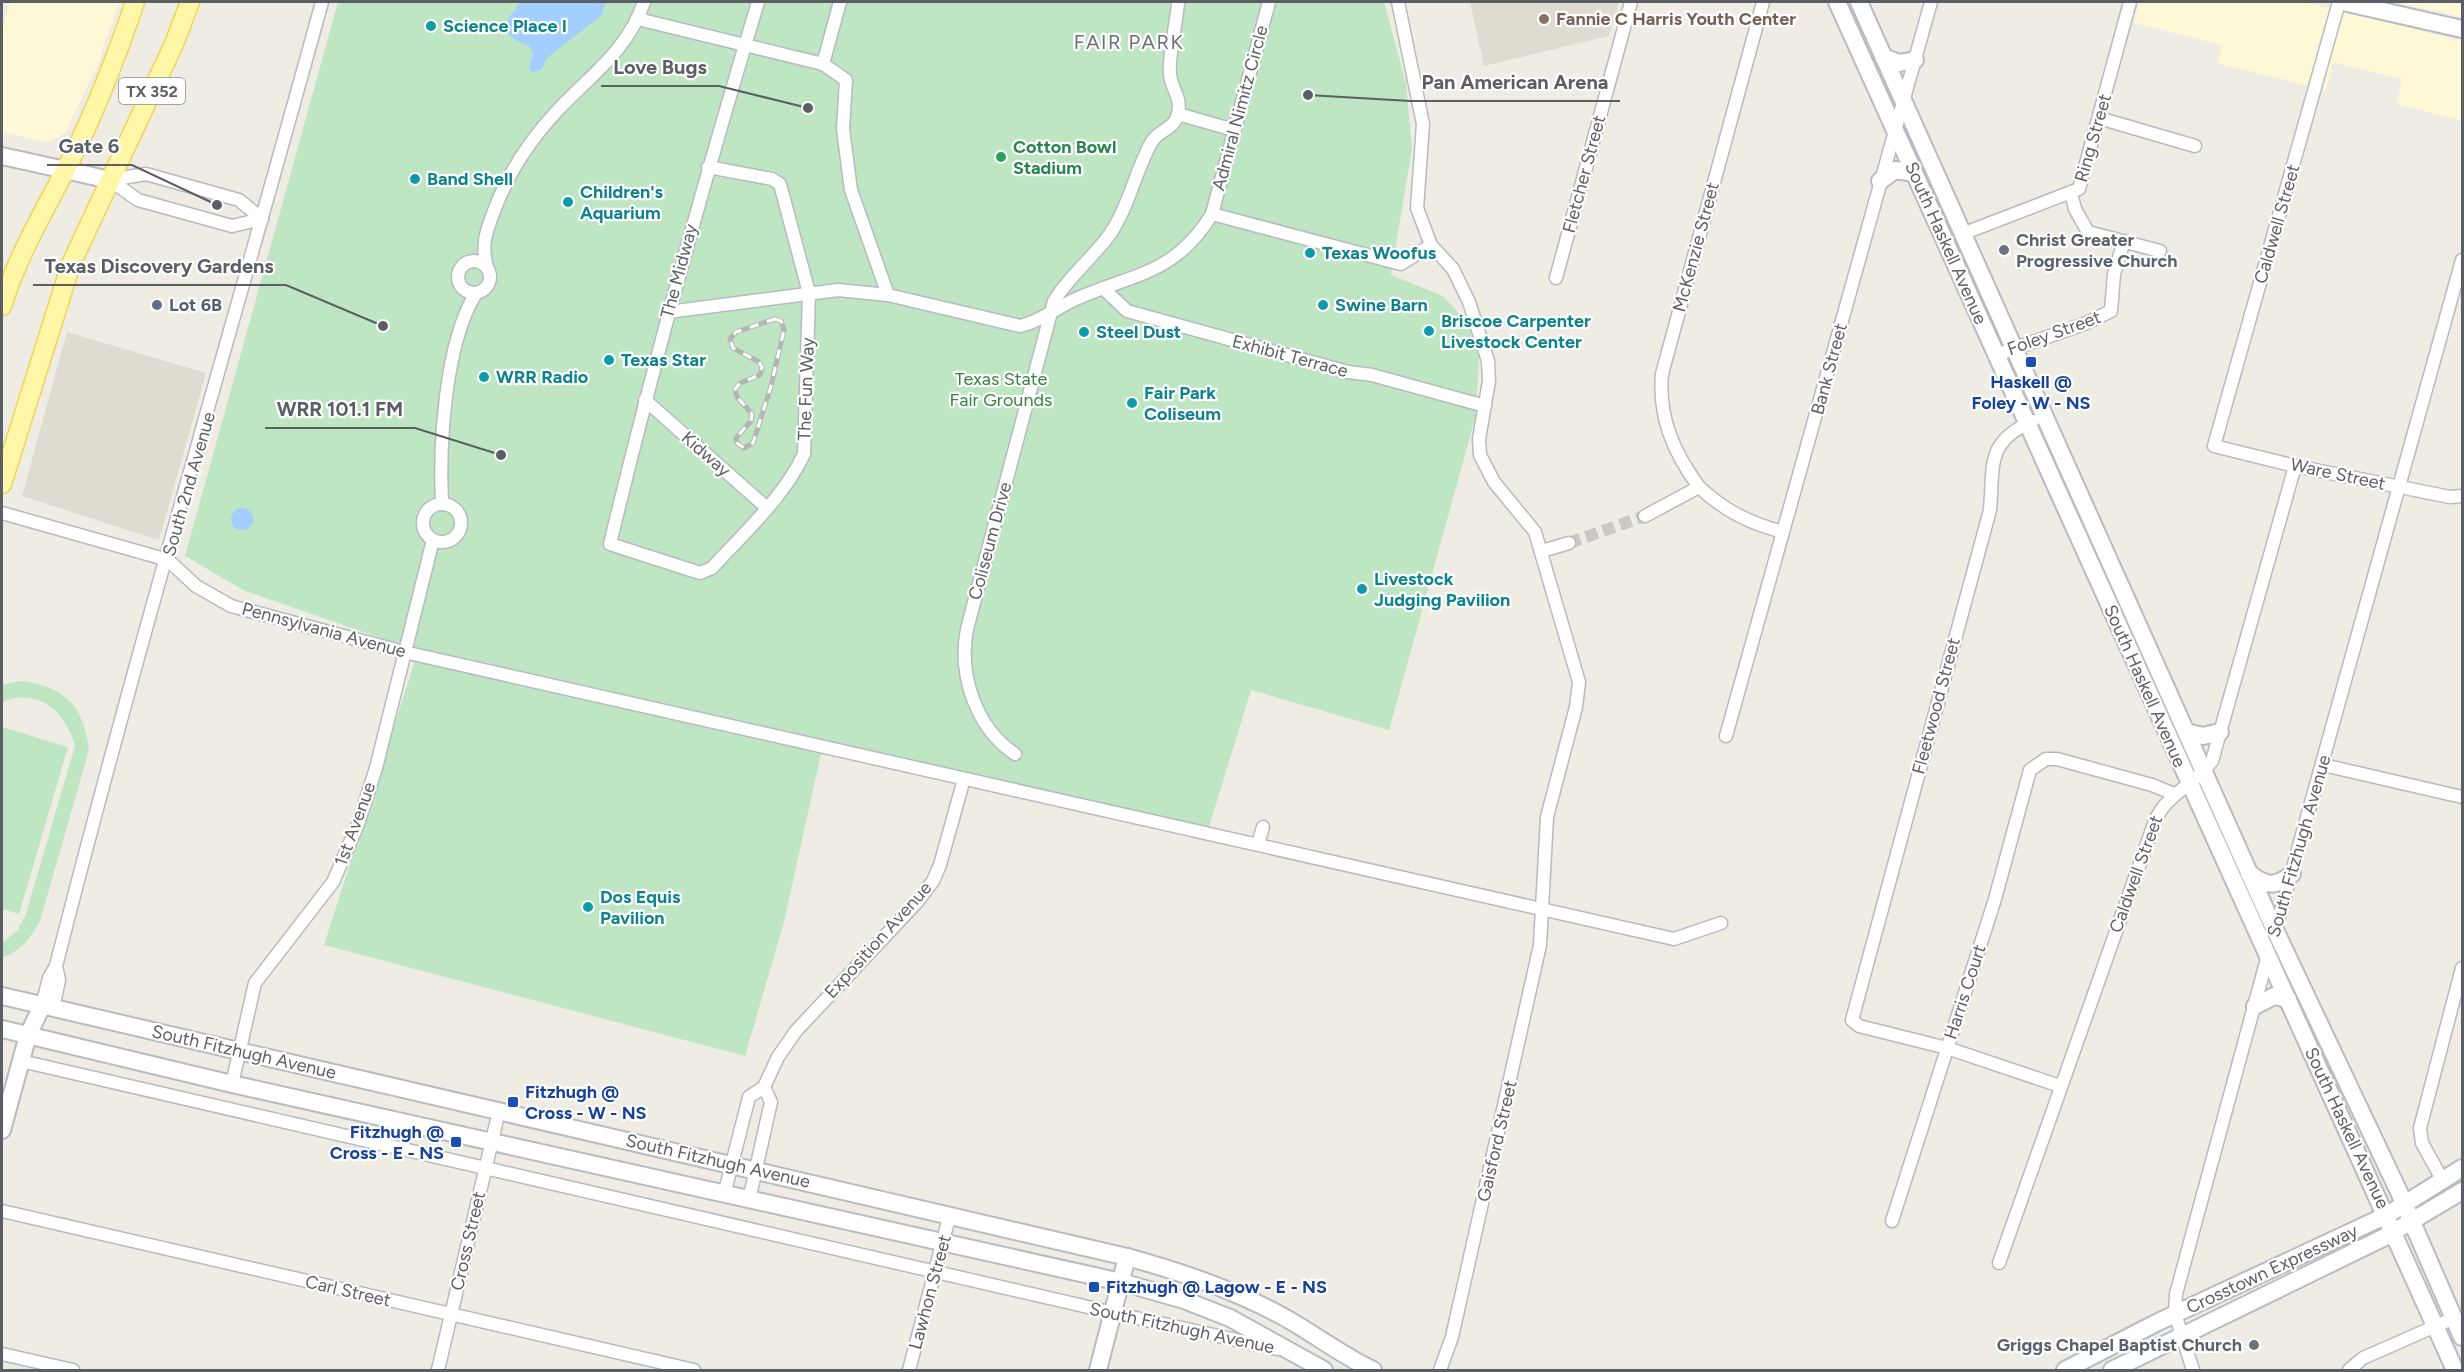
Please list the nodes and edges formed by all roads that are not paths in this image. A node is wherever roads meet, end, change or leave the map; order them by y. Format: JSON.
{"nodes":[{"id":1,"x":135,"y":2,"type":"edge"},
{"id":2,"x":190,"y":2,"type":"edge"},
{"id":3,"x":322,"y":2,"type":"edge"},
{"id":4,"x":644,"y":2,"type":"edge"},
{"id":5,"x":758,"y":2,"type":"edge"},
{"id":6,"x":840,"y":2,"type":"edge"},
{"id":7,"x":1178,"y":2,"type":"edge"},
{"id":8,"x":1269,"y":2,"type":"edge"},
{"id":9,"x":1398,"y":2,"type":"edge"},
{"id":10,"x":1631,"y":2,"type":"edge"},
{"id":11,"x":1763,"y":2,"type":"edge"},
{"id":12,"x":1836,"y":2,"type":"edge"},
{"id":13,"x":1859,"y":2,"type":"edge"},
{"id":14,"x":1931,"y":2,"type":"edge"},
{"id":15,"x":2130,"y":2,"type":"edge"},
{"id":16,"x":2341,"y":2,"type":"edge"},
{"id":17,"x":642,"y":20,"type":"dead end"},
{"id":18,"x":2463,"y":29,"type":"edge"},
{"id":19,"x":744,"y":47,"type":"junction"},
{"id":20,"x":1883,"y":57,"type":"junction"},
{"id":21,"x":1915,"y":60,"type":"junction"},
{"id":22,"x":823,"y":64,"type":"junction"},
{"id":23,"x":1902,"y":103,"type":"junction"},
{"id":24,"x":1178,"y":114,"type":"junction"},
{"id":25,"x":2099,"y":118,"type":"junction"},
{"id":26,"x":1234,"y":130,"type":"junction"},
{"id":27,"x":1895,"y":131,"type":"junction"},
{"id":28,"x":2195,"y":146,"type":"dead end"},
{"id":29,"x":2,"y":156,"type":"edge"},
{"id":30,"x":708,"y":167,"type":"junction"},
{"id":31,"x":64,"y":171,"type":"junction"},
{"id":32,"x":1914,"y":173,"type":"junction"},
{"id":33,"x":110,"y":180,"type":"junction"},
{"id":34,"x":1880,"y":181,"type":"junction"},
{"id":35,"x":2071,"y":193,"type":"junction"},
{"id":36,"x":1212,"y":214,"type":"junction"},
{"id":37,"x":262,"y":219,"type":"junction"},
{"id":38,"x":1962,"y":234,"type":"junction"},
{"id":39,"x":2124,"y":241,"type":"junction"},
{"id":40,"x":1431,"y":245,"type":"junction"},
{"id":41,"x":482,"y":249,"type":"junction"},
{"id":42,"x":2160,"y":251,"type":"dead end"},
{"id":43,"x":2463,"y":260,"type":"edge"},
{"id":44,"x":468,"y":262,"type":"junction"},
{"id":45,"x":487,"y":268,"type":"junction"},
{"id":46,"x":1556,"y":278,"type":"dead end"},
{"id":47,"x":462,"y":287,"type":"junction"},
{"id":48,"x":1103,"y":288,"type":"junction"},
{"id":49,"x":476,"y":292,"type":"junction"},
{"id":50,"x":809,"y":293,"type":"junction"},
{"id":51,"x":888,"y":295,"type":"junction"},
{"id":52,"x":2,"y":306,"type":"edge"},
{"id":53,"x":466,"y":309,"type":"junction"},
{"id":54,"x":668,"y":312,"type":"junction"},
{"id":55,"x":1049,"y":315,"type":"junction"},
{"id":56,"x":2014,"y":347,"type":"junction"},
{"id":57,"x":1996,"y":355,"type":"junction"},
{"id":58,"x":645,"y":400,"type":"junction"},
{"id":59,"x":1485,"y":406,"type":"junction"},
{"id":60,"x":2045,"y":416,"type":"junction"},
{"id":61,"x":2026,"y":424,"type":"junction"},
{"id":62,"x":2214,"y":446,"type":"joint"},
{"id":63,"x":2295,"y":466,"type":"junction"},
{"id":64,"x":2,"y":484,"type":"edge"},
{"id":65,"x":2399,"y":486,"type":"junction"},
{"id":66,"x":1699,"y":487,"type":"junction"},
{"id":67,"x":2463,"y":496,"type":"edge"},
{"id":68,"x":442,"y":503,"type":"junction"},
{"id":69,"x":766,"y":508,"type":"junction"},
{"id":70,"x":2,"y":513,"type":"edge"},
{"id":71,"x":1645,"y":516,"type":"tunnel mouth"},
{"id":72,"x":1783,"y":532,"type":"junction"},
{"id":73,"x":433,"y":540,"type":"junction"},
{"id":74,"x":1569,"y":543,"type":"tunnel mouth"},
{"id":75,"x":610,"y":544,"type":"joint"},
{"id":76,"x":1542,"y":551,"type":"junction"},
{"id":77,"x":168,"y":560,"type":"junction"},
{"id":78,"x":404,"y":652,"type":"junction"},
{"id":79,"x":2186,"y":732,"type":"junction"},
{"id":80,"x":2220,"y":732,"type":"junction"},
{"id":81,"x":1726,"y":736,"type":"dead end"},
{"id":82,"x":1015,"y":754,"type":"dead end"},
{"id":83,"x":2323,"y":765,"type":"junction"},
{"id":84,"x":2204,"y":772,"type":"junction"},
{"id":85,"x":964,"y":779,"type":"junction"},
{"id":86,"x":2189,"y":785,"type":"junction"},
{"id":87,"x":2174,"y":794,"type":"junction"},
{"id":88,"x":2463,"y":796,"type":"edge"},
{"id":89,"x":1263,"y":827,"type":"dead end"},
{"id":90,"x":1258,"y":844,"type":"junction"},
{"id":91,"x":2250,"y":873,"type":"junction"},
{"id":92,"x":2292,"y":874,"type":"junction"},
{"id":93,"x":1541,"y":909,"type":"junction"},
{"id":94,"x":1721,"y":923,"type":"dead end"},
{"id":95,"x":2275,"y":930,"type":"junction"},
{"id":96,"x":2268,"y":957,"type":"junction"},
{"id":97,"x":2463,"y":968,"type":"edge"},
{"id":98,"x":2,"y":996,"type":"edge"},
{"id":99,"x":2288,"y":999,"type":"junction"},
{"id":100,"x":2255,"y":1006,"type":"junction"},
{"id":101,"x":48,"y":1007,"type":"junction"},
{"id":102,"x":2,"y":1029,"type":"edge"},
{"id":103,"x":28,"y":1035,"type":"junction"},
{"id":104,"x":1947,"y":1048,"type":"junction"},
{"id":105,"x":239,"y":1051,"type":"junction"},
{"id":106,"x":21,"y":1061,"type":"junction"},
{"id":107,"x":232,"y":1084,"type":"junction"},
{"id":108,"x":2060,"y":1086,"type":"junction"},
{"id":109,"x":764,"y":1087,"type":"junction"},
{"id":110,"x":499,"y":1111,"type":"junction"},
{"id":111,"x":2,"y":1130,"type":"edge"},
{"id":112,"x":492,"y":1142,"type":"junction"},
{"id":113,"x":732,"y":1164,"type":"junction"},
{"id":114,"x":486,"y":1166,"type":"junction"},
{"id":115,"x":2463,"y":1168,"type":"edge"},
{"id":116,"x":756,"y":1169,"type":"junction"},
{"id":117,"x":2443,"y":1181,"type":"junction"},
{"id":118,"x":2463,"y":1191,"type":"edge"},
{"id":119,"x":724,"y":1195,"type":"junction"},
{"id":120,"x":749,"y":1200,"type":"junction"},
{"id":121,"x":2404,"y":1205,"type":"junction"},
{"id":122,"x":2,"y":1211,"type":"edge"},
{"id":123,"x":950,"y":1214,"type":"junction"},
{"id":124,"x":2387,"y":1215,"type":"junction"},
{"id":125,"x":1892,"y":1221,"type":"dead end"},
{"id":126,"x":2411,"y":1222,"type":"junction"},
{"id":127,"x":2394,"y":1232,"type":"junction"},
{"id":128,"x":942,"y":1244,"type":"junction"},
{"id":129,"x":1127,"y":1257,"type":"junction"},
{"id":130,"x":1999,"y":1263,"type":"dead end"},
{"id":131,"x":935,"y":1271,"type":"junction"},
{"id":132,"x":1121,"y":1282,"type":"junction"},
{"id":133,"x":1114,"y":1313,"type":"junction"},
{"id":134,"x":451,"y":1314,"type":"junction"},
{"id":135,"x":2175,"y":1314,"type":"junction"},
{"id":136,"x":2454,"y":1318,"type":"junction"},
{"id":137,"x":2435,"y":1326,"type":"junction"},
{"id":138,"x":2183,"y":1336,"type":"junction"},
{"id":139,"x":2463,"y":1337,"type":"edge"},
{"id":140,"x":1291,"y":1352,"type":"junction"},
{"id":141,"x":2,"y":1354,"type":"edge"},
{"id":142,"x":73,"y":1371,"type":"edge"},
{"id":143,"x":438,"y":1371,"type":"edge"},
{"id":144,"x":694,"y":1371,"type":"edge"},
{"id":145,"x":909,"y":1371,"type":"edge"},
{"id":146,"x":1098,"y":1371,"type":"edge"},
{"id":147,"x":1324,"y":1371,"type":"edge"},
{"id":148,"x":1373,"y":1371,"type":"edge"},
{"id":149,"x":1440,"y":1371,"type":"edge"},
{"id":150,"x":2066,"y":1371,"type":"edge"},
{"id":151,"x":2112,"y":1371,"type":"edge"},
{"id":152,"x":2193,"y":1371,"type":"edge"},
{"id":153,"x":2349,"y":1371,"type":"edge"},
{"id":154,"x":2455,"y":1371,"type":"edge"}],
"edges":[{"from":1,"to":31,"type":"main road","number":"TX 352"},
{"from":2,"to":33,"type":"main road","number":"TX 352"},
{"from":3,"to":37,"type":"street","name":"South 2nd Avenue"},
{"from":4,"to":41,"type":"street"},
{"from":5,"to":19,"type":"street","name":"The Midway"},
{"from":6,"to":22,"type":"street"},
{"from":7,"to":24,"type":"street"},
{"from":8,"to":26,"type":"street","name":"Admiral Nimitz Circle"},
{"from":9,"to":40,"type":"street"},
{"from":10,"to":46,"type":"street","name":"Fletcher Street"},
{"from":11,"to":66,"type":"street","name":"McKenzie Street"},
{"from":12,"to":27,"type":"main road","name":"South Haskell Avenue"},
{"from":13,"to":20,"type":"main road","name":"South Haskell Avenue"},
{"from":14,"to":21,"type":"street","name":"Bank Street"},
{"from":15,"to":25,"type":"street","name":"Ring Street"},
{"from":16,"to":18,"type":"main road"},
{"from":16,"to":62,"type":"street","name":"Caldwell Street"},
{"from":17,"to":19,"type":"street"},
{"from":19,"to":22,"type":"street"},
{"from":19,"to":30,"type":"street","name":"The Midway"},
{"from":20,"to":21,"type":"main road"},
{"from":20,"to":23,"type":"main road","name":"South Haskell Avenue"},
{"from":21,"to":23,"type":"street","name":"Bank Street"},
{"from":22,"to":51,"type":"street"},
{"from":23,"to":27,"type":"street","name":"Bank Street"},
{"from":23,"to":38,"type":"main road","name":"South Haskell Avenue"},
{"from":24,"to":26,"type":"street"},
{"from":24,"to":55,"type":"street","name":"Coliseum Drive"},
{"from":25,"to":28,"type":"street"},
{"from":25,"to":35,"type":"street","name":"Ring Street"},
{"from":26,"to":36,"type":"street","name":"Admiral Nimitz Circle"},
{"from":27,"to":32,"type":"main road","name":"South Haskell Avenue"},
{"from":27,"to":34,"type":"street","name":"Bank Street"},
{"from":29,"to":31,"type":"main road"},
{"from":30,"to":50,"type":"street","name":"The Fun Way"},
{"from":30,"to":54,"type":"street","name":"The Midway"},
{"from":31,"to":33,"type":"main road"},
{"from":31,"to":52,"type":"main road","number":"TX 352"},
{"from":32,"to":34,"type":"main road"},
{"from":32,"to":57,"type":"main road","name":"South Haskell Avenue"},
{"from":33,"to":37,"type":"street"},
{"from":33,"to":37,"type":"street"},
{"from":33,"to":64,"type":"main road","number":"TX 352"},
{"from":34,"to":72,"type":"street","name":"Bank Street"},
{"from":35,"to":38,"type":"street","name":"Ring Street"},
{"from":35,"to":39,"type":"street"},
{"from":36,"to":40,"type":"street"},
{"from":36,"to":48,"type":"street"},
{"from":37,"to":77,"type":"street","name":"South 2nd Avenue"},
{"from":38,"to":56,"type":"main road","name":"South Haskell Avenue"},
{"from":39,"to":42,"type":"street"},
{"from":39,"to":56,"type":"street","name":"Foley Street"},
{"from":40,"to":59,"type":"street","name":"Gaisford Street"},
{"from":41,"to":44,"type":"street"},
{"from":41,"to":45,"type":"street"},
{"from":43,"to":65,"type":"street","name":"South Fitzhugh Avenue"},
{"from":44,"to":45,"type":"street"},
{"from":44,"to":47,"type":"street"},
{"from":45,"to":49,"type":"street"},
{"from":47,"to":49,"type":"street"},
{"from":47,"to":53,"type":"street"},
{"from":48,"to":55,"type":"street"},
{"from":48,"to":59,"type":"street","name":"Exhibit Terrace"},
{"from":49,"to":53,"type":"street"},
{"from":50,"to":51,"type":"street"},
{"from":50,"to":54,"type":"street"},
{"from":50,"to":69,"type":"street","name":"The Fun Way"},
{"from":51,"to":55,"type":"street"},
{"from":53,"to":68,"type":"street"},
{"from":54,"to":58,"type":"street","name":"The Midway"},
{"from":55,"to":82,"type":"street","name":"Coliseum Drive"},
{"from":56,"to":57,"type":"street","name":"Foley Street"},
{"from":56,"to":60,"type":"main road","name":"South Haskell Avenue"},
{"from":57,"to":61,"type":"main road","name":"South Haskell Avenue"},
{"from":58,"to":69,"type":"street","name":"Kidway"},
{"from":58,"to":75,"type":"street","name":"The Midway"},
{"from":59,"to":76,"type":"street","name":"Gaisford Street"},
{"from":60,"to":61,"type":"street","name":"Fleetwood Street"},
{"from":60,"to":79,"type":"main road","name":"South Haskell Avenue"},
{"from":61,"to":86,"type":"main road","name":"South Haskell Avenue"},
{"from":61,"to":104,"type":"street","name":"Fleetwood Street"},
{"from":62,"to":63,"type":"street","name":"Ware Street"},
{"from":63,"to":65,"type":"street","name":"Ware Street"},
{"from":63,"to":80,"type":"street","name":"Caldwell Street"},
{"from":65,"to":67,"type":"street","name":"Ware Street"},
{"from":65,"to":83,"type":"street","name":"South Fitzhugh Avenue"},
{"from":66,"to":71,"type":"street"},
{"from":66,"to":72,"type":"street","name":"McKenzie Street"},
{"from":68,"to":73,"type":"street"},
{"from":68,"to":73,"type":"street"},
{"from":69,"to":75,"type":"street","name":"The Fun Way"},
{"from":70,"to":77,"type":"street","name":"Pennsylvania Avenue"},
{"from":72,"to":81,"type":"street","name":"Bank Street"},
{"from":73,"to":78,"type":"street","name":"1st Avenue"},
{"from":74,"to":76,"type":"street"},
{"from":76,"to":93,"type":"street","name":"Gaisford Street"},
{"from":77,"to":78,"type":"street","name":"Pennsylvania Avenue"},
{"from":77,"to":101,"type":"street","name":"South 2nd Avenue"},
{"from":78,"to":85,"type":"street","name":"Pennsylvania Avenue"},
{"from":78,"to":105,"type":"street","name":"1st Avenue"},
{"from":79,"to":80,"type":"main road"},
{"from":79,"to":84,"type":"main road","name":"South Haskell Avenue"},
{"from":80,"to":84,"type":"street","name":"Caldwell Street"},
{"from":83,"to":88,"type":"street"},
{"from":83,"to":92,"type":"street","name":"South Fitzhugh Avenue"},
{"from":84,"to":86,"type":"street","name":"Caldwell Street"},
{"from":84,"to":91,"type":"main road","name":"South Haskell Avenue"},
{"from":85,"to":90,"type":"street","name":"Pennsylvania Avenue"},
{"from":85,"to":109,"type":"street","name":"Exposition Avenue"},
{"from":86,"to":87,"type":"street","name":"Caldwell Street"},
{"from":86,"to":96,"type":"main road","name":"South Haskell Avenue"},
{"from":87,"to":104,"type":"street","name":"Harris Court"},
{"from":87,"to":108,"type":"street","name":"Caldwell Street"},
{"from":89,"to":90,"type":"street"},
{"from":90,"to":93,"type":"street","name":"Pennsylvania Avenue"},
{"from":91,"to":92,"type":"main road"},
{"from":91,"to":95,"type":"main road","name":"South Haskell Avenue"},
{"from":92,"to":95,"type":"street","name":"South Fitzhugh Avenue"},
{"from":93,"to":94,"type":"street","name":"Pennsylvania Avenue"},
{"from":93,"to":149,"type":"street","name":"Gaisford Street"},
{"from":95,"to":96,"type":"street","name":"South Fitzhugh Avenue"},
{"from":95,"to":121,"type":"main road","name":"South Haskell Avenue"},
{"from":96,"to":99,"type":"main road","name":"South Haskell Avenue"},
{"from":96,"to":100,"type":"street","name":"South Fitzhugh Avenue"},
{"from":97,"to":117,"type":"street"},
{"from":98,"to":101,"type":"main road","name":"South Fitzhugh Avenue"},
{"from":99,"to":100,"type":"main road"},
{"from":99,"to":124,"type":"main road","name":"South Haskell Avenue"},
{"from":100,"to":135,"type":"street","name":"South Fitzhugh Avenue"},
{"from":101,"to":103,"type":"main road","name":"South 2nd Avenue"},
{"from":101,"to":105,"type":"main road","name":"South Fitzhugh Avenue"},
{"from":102,"to":103,"type":"main road","name":"South Fitzhugh Avenue"},
{"from":103,"to":106,"type":"main road","name":"South 2nd Avenue"},
{"from":103,"to":107,"type":"main road","name":"South Fitzhugh Avenue"},
{"from":104,"to":108,"type":"street"},
{"from":104,"to":125,"type":"street","name":"Harris Court"},
{"from":105,"to":107,"type":"street","name":"1st Avenue"},
{"from":105,"to":110,"type":"main road","name":"South Fitzhugh Avenue"},
{"from":106,"to":111,"type":"main road","name":"South 2nd Avenue"},
{"from":106,"to":114,"type":"street","name":"South Fitzhugh Avenue"},
{"from":107,"to":112,"type":"main road","name":"South Fitzhugh Avenue"},
{"from":108,"to":130,"type":"street","name":"Caldwell Street"},
{"from":109,"to":113,"type":"street","name":"Exposition Avenue"},
{"from":109,"to":116,"type":"street"},
{"from":110,"to":112,"type":"street","name":"Cross Street"},
{"from":110,"to":113,"type":"main road","name":"South Fitzhugh Avenue"},
{"from":112,"to":114,"type":"street","name":"Cross Street"},
{"from":112,"to":119,"type":"main road","name":"South Fitzhugh Avenue"},
{"from":113,"to":116,"type":"main road","name":"South Fitzhugh Avenue"},
{"from":113,"to":119,"type":"street","name":"Exposition Avenue"},
{"from":114,"to":131,"type":"street","name":"South Fitzhugh Avenue"},
{"from":114,"to":134,"type":"street","name":"Cross Street"},
{"from":115,"to":117,"type":"main road","name":"Crosstown Expressway"},
{"from":116,"to":120,"type":"street"},
{"from":116,"to":123,"type":"main road","name":"South Fitzhugh Avenue"},
{"from":117,"to":121,"type":"main road","name":"Crosstown Expressway"},
{"from":118,"to":126,"type":"main road","name":"Crosstown Expressway"},
{"from":119,"to":120,"type":"main road","name":"South Fitzhugh Avenue"},
{"from":120,"to":128,"type":"main road","name":"South Fitzhugh Avenue"},
{"from":121,"to":124,"type":"main road","name":"Crosstown Expressway"},
{"from":121,"to":126,"type":"main road","name":"South Haskell Avenue"},
{"from":122,"to":134,"type":"street","name":"Carl Street"},
{"from":123,"to":128,"type":"street","name":"Lawhon Street"},
{"from":123,"to":129,"type":"main road","name":"South Fitzhugh Avenue"},
{"from":124,"to":127,"type":"main road","name":"South Haskell Avenue"},
{"from":124,"to":135,"type":"main road","name":"Crosstown Expressway"},
{"from":126,"to":127,"type":"main road","name":"Crosstown Expressway"},
{"from":126,"to":136,"type":"main road","name":"South Haskell Avenue"},
{"from":127,"to":137,"type":"main road","name":"South Haskell Avenue"},
{"from":127,"to":138,"type":"main road","name":"Crosstown Expressway"},
{"from":128,"to":131,"type":"street","name":"Lawhon Street"},
{"from":128,"to":132,"type":"main road","name":"South Fitzhugh Avenue"},
{"from":129,"to":132,"type":"main road"},
{"from":129,"to":148,"type":"main road","name":"South Fitzhugh Avenue"},
{"from":131,"to":133,"type":"street","name":"South Fitzhugh Avenue"},
{"from":131,"to":145,"type":"street","name":"Lawhon Street"},
{"from":132,"to":133,"type":"main road"},
{"from":132,"to":140,"type":"main road","name":"South Fitzhugh Avenue"},
{"from":133,"to":140,"type":"street","name":"South Fitzhugh Avenue"},
{"from":133,"to":146,"type":"main road"},
{"from":134,"to":143,"type":"street","name":"Cross Street"},
{"from":134,"to":144,"type":"street","name":"Carl Street"},
{"from":135,"to":138,"type":"street"},
{"from":135,"to":150,"type":"main road"},
{"from":136,"to":137,"type":"street"},
{"from":136,"to":139,"type":"main road","name":"South Haskell Avenue"},
{"from":137,"to":153,"type":"street"},
{"from":137,"to":154,"type":"main road","name":"South Haskell Avenue"},
{"from":138,"to":151,"type":"main road"},
{"from":138,"to":152,"type":"street"},
{"from":140,"to":147,"type":"main road","name":"South Fitzhugh Avenue"},
{"from":141,"to":142,"type":"street"}]}
